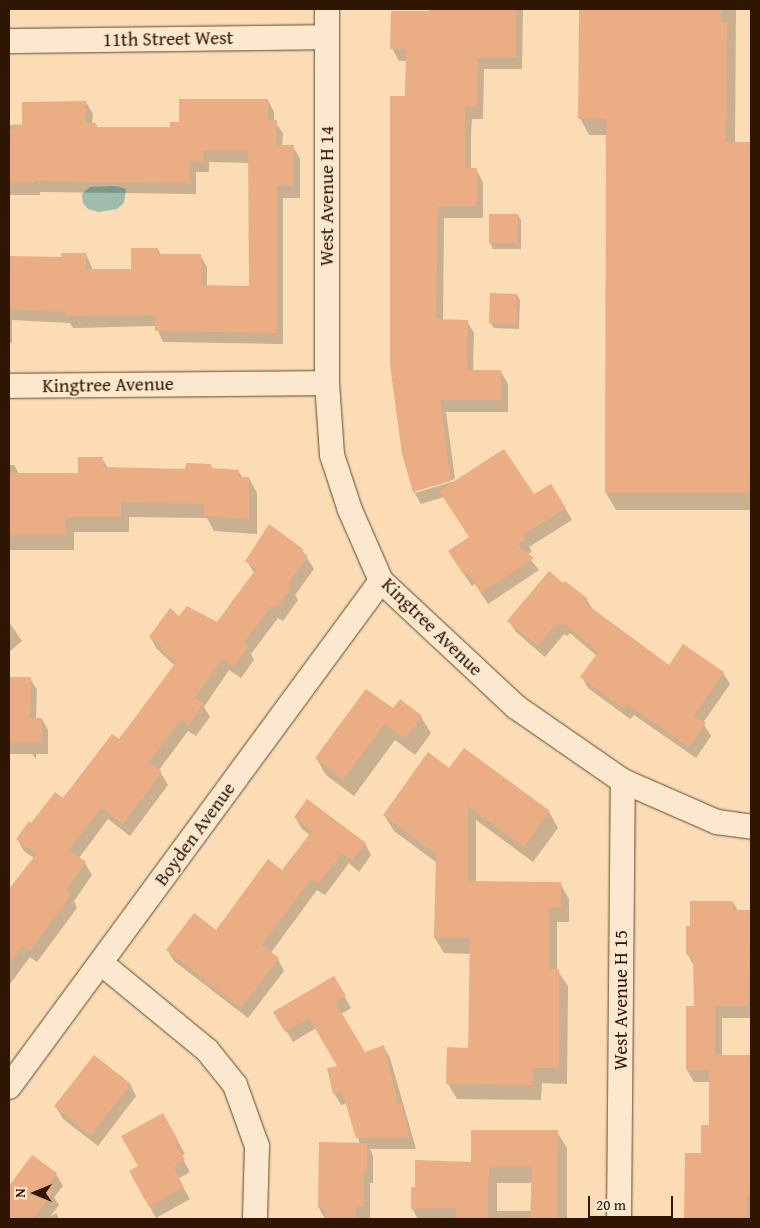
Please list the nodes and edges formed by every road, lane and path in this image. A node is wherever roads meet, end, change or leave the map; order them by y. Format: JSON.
{"nodes":[{"id":1,"x":327,"y":9,"type":"edge"},
{"id":2,"x":326,"y":37,"type":"junction"},
{"id":3,"x":9,"y":42,"type":"edge"},
{"id":4,"x":327,"y":383,"type":"junction"},
{"id":5,"x":9,"y":386,"type":"edge"},
{"id":6,"x":381,"y":581,"type":"junction"},
{"id":7,"x":622,"y":781,"type":"junction"},
{"id":8,"x":751,"y":827,"type":"edge"},
{"id":9,"x":101,"y":963,"type":"junction"},
{"id":10,"x":9,"y":1087,"type":"edge"},
{"id":11,"x":255,"y":1219,"type":"edge"},
{"id":12,"x":619,"y":1219,"type":"edge"}],
"edges":[{"from":1,"to":2,"type":"street","name":"West Avenue H 14"},
{"from":2,"to":3,"type":"street","name":"11th Street West"},
{"from":2,"to":4,"type":"street","name":"West Avenue H 14"},
{"from":4,"to":5,"type":"street","name":"Kingtree Avenue"},
{"from":4,"to":6,"type":"street","name":"Kingtree Avenue"},
{"from":6,"to":7,"type":"street","name":"Kingtree Avenue"},
{"from":6,"to":9,"type":"street","name":"Boyden Avenue"},
{"from":7,"to":8,"type":"street","name":"Kingtree Avenue"},
{"from":7,"to":12,"type":"street","name":"West Avenue H 15"},
{"from":9,"to":10,"type":"street","name":"Boyden Avenue"},
{"from":9,"to":11,"type":"street"}]}
